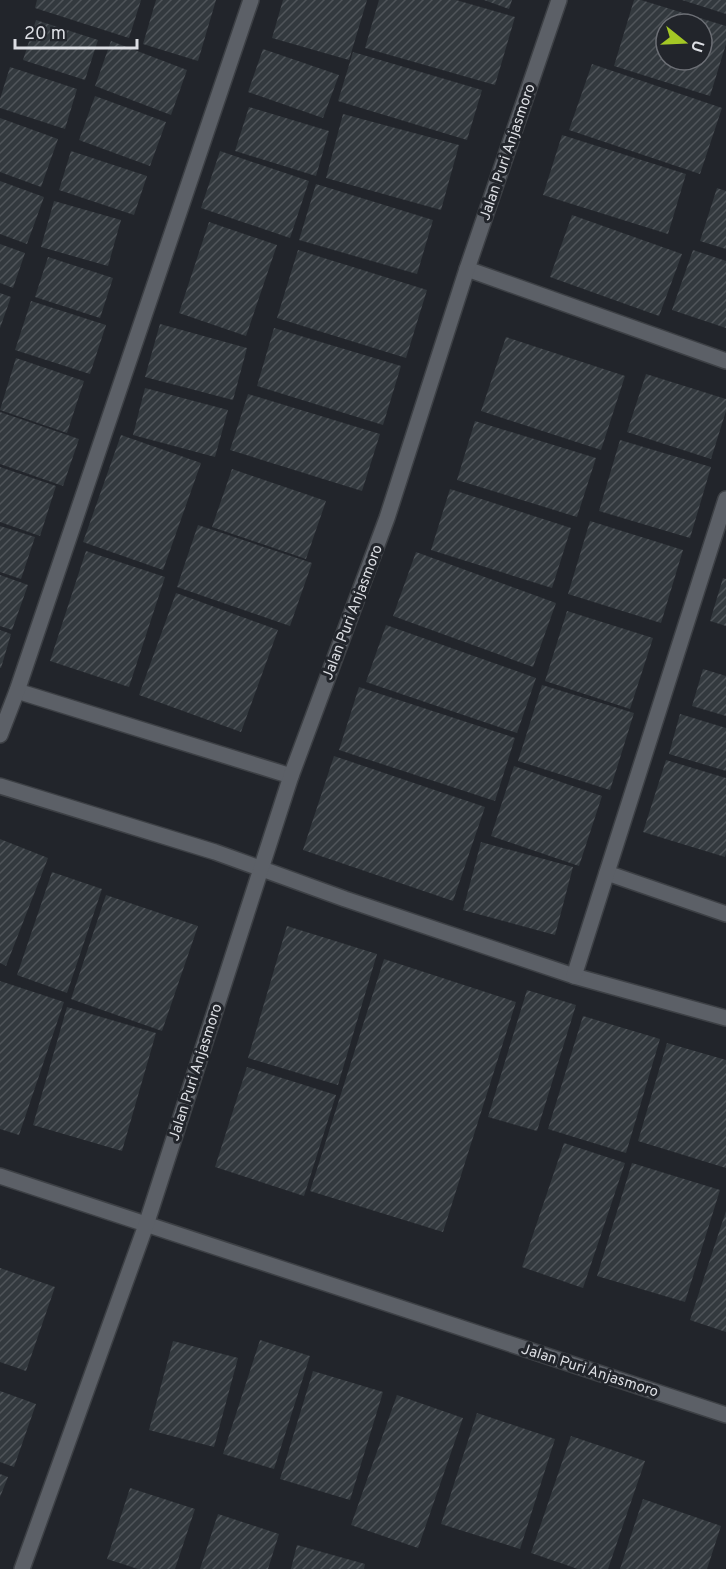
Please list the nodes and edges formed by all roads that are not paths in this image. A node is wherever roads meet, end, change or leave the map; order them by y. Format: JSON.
{"nodes":[{"id":1,"x":251,"y":0,"type":"edge"},
{"id":2,"x":559,"y":0,"type":"edge"},
{"id":3,"x":467,"y":269,"type":"junction"},
{"id":4,"x":726,"y":361,"type":"edge"},
{"id":5,"x":726,"y":499,"type":"edge"},
{"id":6,"x":16,"y":691,"type":"junction"},
{"id":7,"x":0,"y":735,"type":"edge"},
{"id":8,"x":291,"y":776,"type":"junction"},
{"id":9,"x":0,"y":786,"type":"edge"},
{"id":10,"x":261,"y":868,"type":"junction"},
{"id":11,"x":607,"y":873,"type":"junction"},
{"id":12,"x":726,"y":914,"type":"edge"},
{"id":13,"x":574,"y":976,"type":"junction"},
{"id":14,"x":726,"y":1018,"type":"edge"},
{"id":15,"x":0,"y":1176,"type":"edge"},
{"id":16,"x":146,"y":1225,"type":"junction"},
{"id":17,"x":726,"y":1415,"type":"edge"},
{"id":18,"x":22,"y":1569,"type":"edge"}],
"edges":[{"from":1,"to":6,"type":"street"},
{"from":2,"to":3,"type":"street","name":"Jalan Puri Anjasmoro"},
{"from":3,"to":4,"type":"street"},
{"from":3,"to":8,"type":"street","name":"Jalan Puri Anjasmoro"},
{"from":5,"to":11,"type":"street"},
{"from":6,"to":7,"type":"street"},
{"from":6,"to":8,"type":"street"},
{"from":8,"to":10,"type":"street","name":"Jalan Puri Anjasmoro"},
{"from":9,"to":10,"type":"street"},
{"from":10,"to":13,"type":"street"},
{"from":10,"to":16,"type":"street","name":"Jalan Puri Anjasmoro"},
{"from":11,"to":12,"type":"street"},
{"from":11,"to":13,"type":"street"},
{"from":13,"to":14,"type":"street"},
{"from":15,"to":16,"type":"street","name":"Jalan Puri Anjasmoro"},
{"from":16,"to":17,"type":"street","name":"Jalan Puri Anjasmoro"},
{"from":16,"to":18,"type":"street","name":"Jalan Puri Anjasmoro"}]}
